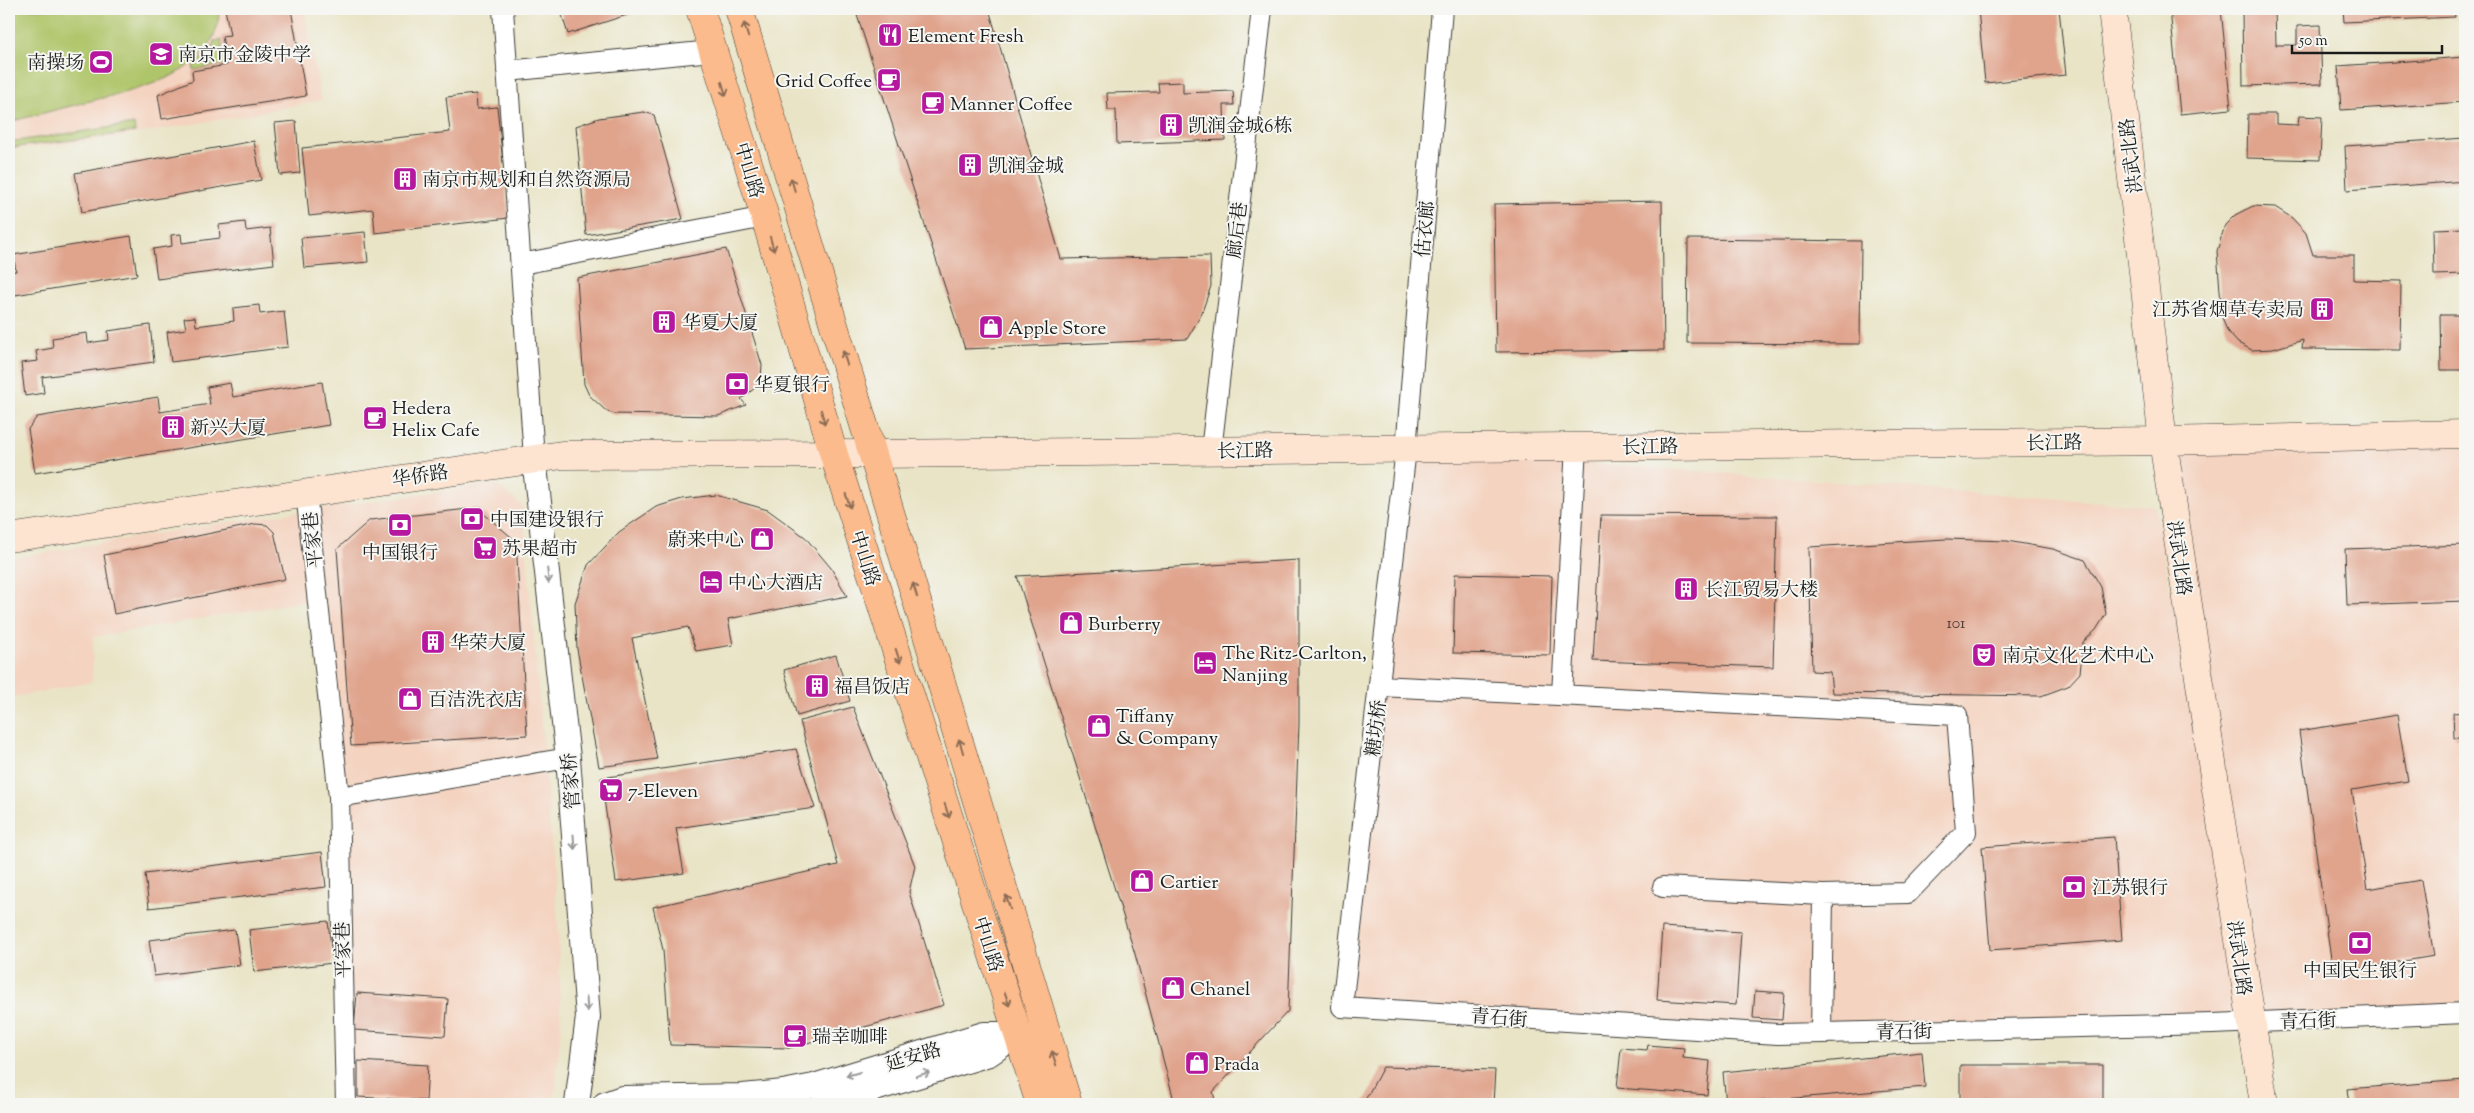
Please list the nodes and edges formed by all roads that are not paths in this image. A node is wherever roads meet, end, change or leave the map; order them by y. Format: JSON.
{"nodes":[{"id":1,"x":503,"y":9,"type":"edge"},
{"id":2,"x":700,"y":9,"type":"edge"},
{"id":3,"x":739,"y":9,"type":"edge"},
{"id":4,"x":1262,"y":9,"type":"edge"},
{"id":5,"x":1442,"y":9,"type":"edge"},
{"id":6,"x":2112,"y":9,"type":"edge"},
{"id":7,"x":712,"y":51,"type":"junction"},
{"id":8,"x":507,"y":71,"type":"junction"},
{"id":9,"x":765,"y":217,"type":"junction"},
{"id":10,"x":521,"y":264,"type":"junction"},
{"id":11,"x":2465,"y":434,"type":"edge"},
{"id":12,"x":2163,"y":441,"type":"junction"},
{"id":13,"x":1576,"y":447,"type":"junction"},
{"id":14,"x":1406,"y":449,"type":"junction"},
{"id":15,"x":1211,"y":451,"type":"junction"},
{"id":16,"x":874,"y":454,"type":"junction"},
{"id":17,"x":834,"y":455,"type":"junction"},
{"id":18,"x":534,"y":458,"type":"junction"},
{"id":19,"x":306,"y":492,"type":"junction"},
{"id":20,"x":9,"y":538,"type":"edge"},
{"id":21,"x":1380,"y":686,"type":"junction"},
{"id":22,"x":1562,"y":694,"type":"junction"},
{"id":23,"x":568,"y":758,"type":"junction"},
{"id":24,"x":339,"y":797,"type":"junction"},
{"id":25,"x":1663,"y":886,"type":"dead end"},
{"id":26,"x":1823,"y":895,"type":"junction"},
{"id":27,"x":1342,"y":1007,"type":"joint"},
{"id":28,"x":2465,"y":1013,"type":"edge"},
{"id":29,"x":2249,"y":1022,"type":"junction"},
{"id":30,"x":1821,"y":1033,"type":"dead end"},
{"id":31,"x":1018,"y":1034,"type":"junction"},
{"id":32,"x":346,"y":1104,"type":"edge"},
{"id":33,"x":577,"y":1104,"type":"edge"},
{"id":34,"x":604,"y":1104,"type":"edge"},
{"id":35,"x":826,"y":1104,"type":"edge"},
{"id":36,"x":1040,"y":1104,"type":"edge"},
{"id":37,"x":1068,"y":1104,"type":"edge"},
{"id":38,"x":2264,"y":1104,"type":"edge"}],
"edges":[{"from":1,"to":8,"type":"street"},
{"from":2,"to":7,"type":"main road","name":"中山路"},
{"from":16,"to":3,"type":"main road","name":"中山路","one_way":true},
{"from":4,"to":15,"type":"street","name":"廊后巷"},
{"from":5,"to":14,"type":"street","name":"估衣廊"},
{"from":6,"to":12,"type":"main road","name":"洪武北路"},
{"from":7,"to":8,"type":"street"},
{"from":7,"to":9,"type":"main road","name":"中山路","one_way":true},
{"from":8,"to":10,"type":"street"},
{"from":9,"to":10,"type":"street"},
{"from":9,"to":17,"type":"main road","name":"中山路","one_way":true},
{"from":10,"to":18,"type":"street"},
{"from":11,"to":12,"type":"main road","name":"长江路"},
{"from":12,"to":13,"type":"main road","name":"长江路"},
{"from":12,"to":29,"type":"main road","name":"洪武北路"},
{"from":13,"to":14,"type":"main road","name":"长江路"},
{"from":13,"to":22,"type":"street"},
{"from":14,"to":15,"type":"main road","name":"长江路"},
{"from":14,"to":21,"type":"street","name":"糖坊桥"},
{"from":15,"to":16,"type":"main road","name":"长江路"},
{"from":16,"to":17,"type":"main road","name":"长江路"},
{"from":37,"to":16,"type":"main road","name":"中山路","one_way":true},
{"from":17,"to":18,"type":"main road","name":"华侨路"},
{"from":17,"to":31,"type":"main road","name":"中山路","one_way":true},
{"from":18,"to":19,"type":"main road","name":"华侨路"},
{"from":18,"to":23,"type":"street","name":"管家桥","one_way":true},
{"from":19,"to":20,"type":"main road","name":"华侨路"},
{"from":19,"to":24,"type":"street","name":"平家巷"},
{"from":21,"to":22,"type":"street"},
{"from":21,"to":27,"type":"street","name":"糖坊桥"},
{"from":22,"to":26,"type":"street"},
{"from":23,"to":24,"type":"street"},
{"from":23,"to":33,"type":"street","name":"管家桥","one_way":true},
{"from":24,"to":32,"type":"street","name":"平家巷"},
{"from":25,"to":26,"type":"street"},
{"from":26,"to":30,"type":"street"},
{"from":27,"to":29,"type":"street","name":"青石街"},
{"from":28,"to":29,"type":"street","name":"青石街"},
{"from":29,"to":38,"type":"main road","name":"洪武北路"},
{"from":31,"to":34,"type":"street","name":"延安路","one_way":true},
{"from":35,"to":31,"type":"street","name":"延安路","one_way":true},
{"from":31,"to":36,"type":"main road","name":"中山路"}]}
